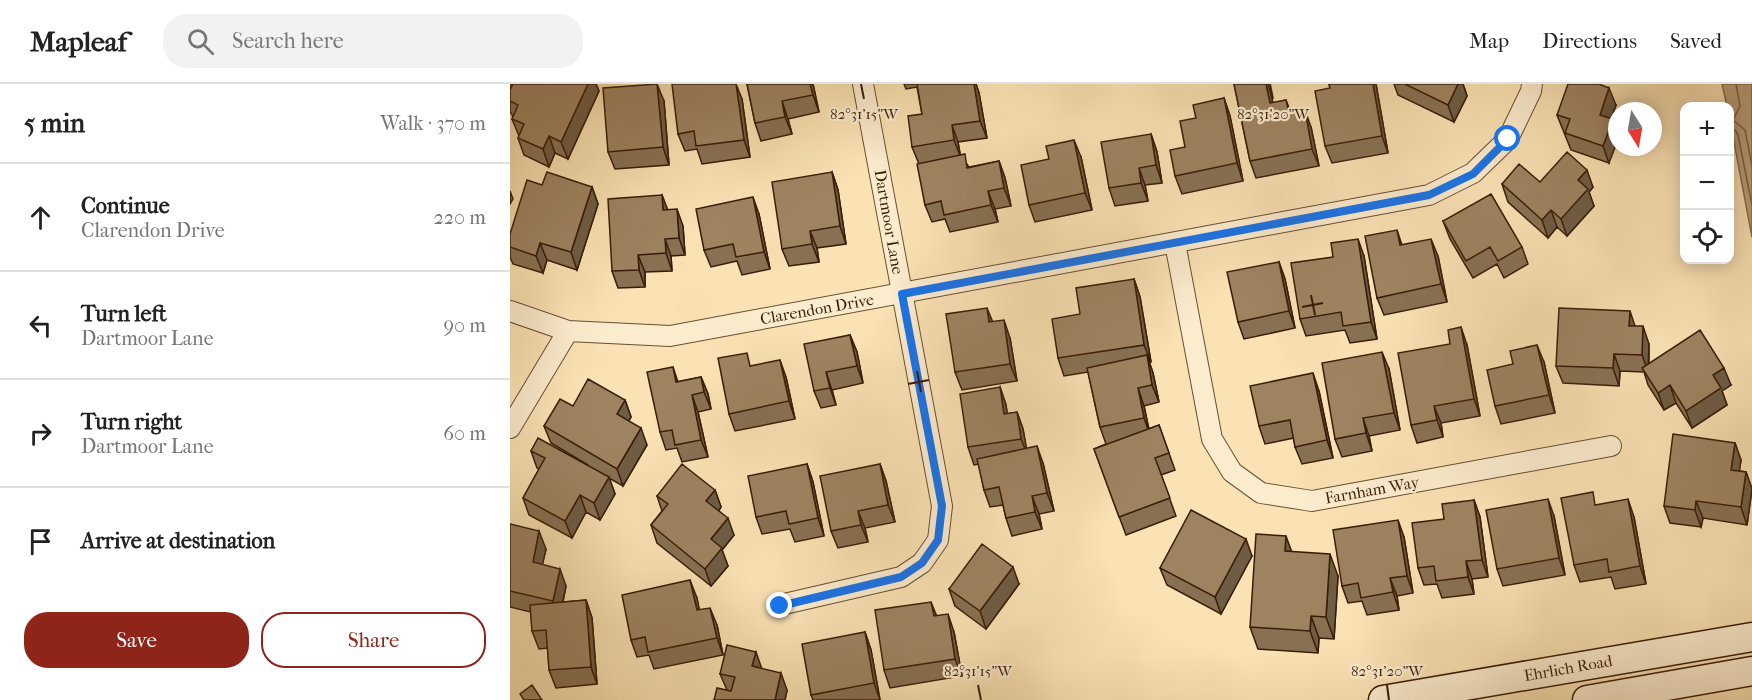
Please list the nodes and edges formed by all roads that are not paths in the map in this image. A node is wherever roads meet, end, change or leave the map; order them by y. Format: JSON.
{"nodes":[{"id":1,"x":863,"y":84,"type":"edge"},
{"id":2,"x":1532,"y":84,"type":"edge"},
{"id":3,"x":1175,"y":243,"type":"junction"},
{"id":4,"x":902,"y":294,"type":"junction"},
{"id":5,"x":510,"y":311,"type":"edge"},
{"id":6,"x":568,"y":331,"type":"junction"},
{"id":7,"x":510,"y":428,"type":"edge"},
{"id":8,"x":1611,"y":446,"type":"dead end"},
{"id":9,"x":780,"y":606,"type":"dead end"},
{"id":10,"x":1752,"y":637,"type":"edge"},
{"id":11,"x":1752,"y":671,"type":"edge"},
{"id":12,"x":1383,"y":700,"type":"edge"},
{"id":13,"x":1587,"y":700,"type":"edge"}],
"edges":[{"from":1,"to":4,"type":"street","name":"Dartmoor Lane"},
{"from":2,"to":3,"type":"street","name":"Clarendon Drive"},
{"from":3,"to":4,"type":"street","name":"Clarendon Drive"},
{"from":3,"to":8,"type":"street","name":"Farnham Way"},
{"from":4,"to":6,"type":"street","name":"Clarendon Drive"},
{"from":4,"to":9,"type":"street","name":"Dartmoor Lane"},
{"from":5,"to":6,"type":"street","name":"Clarendon Drive"},
{"from":6,"to":7,"type":"street"},
{"from":10,"to":12,"type":"main road","name":"Ehrlich Road"},
{"from":11,"to":13,"type":"main road"}]}
